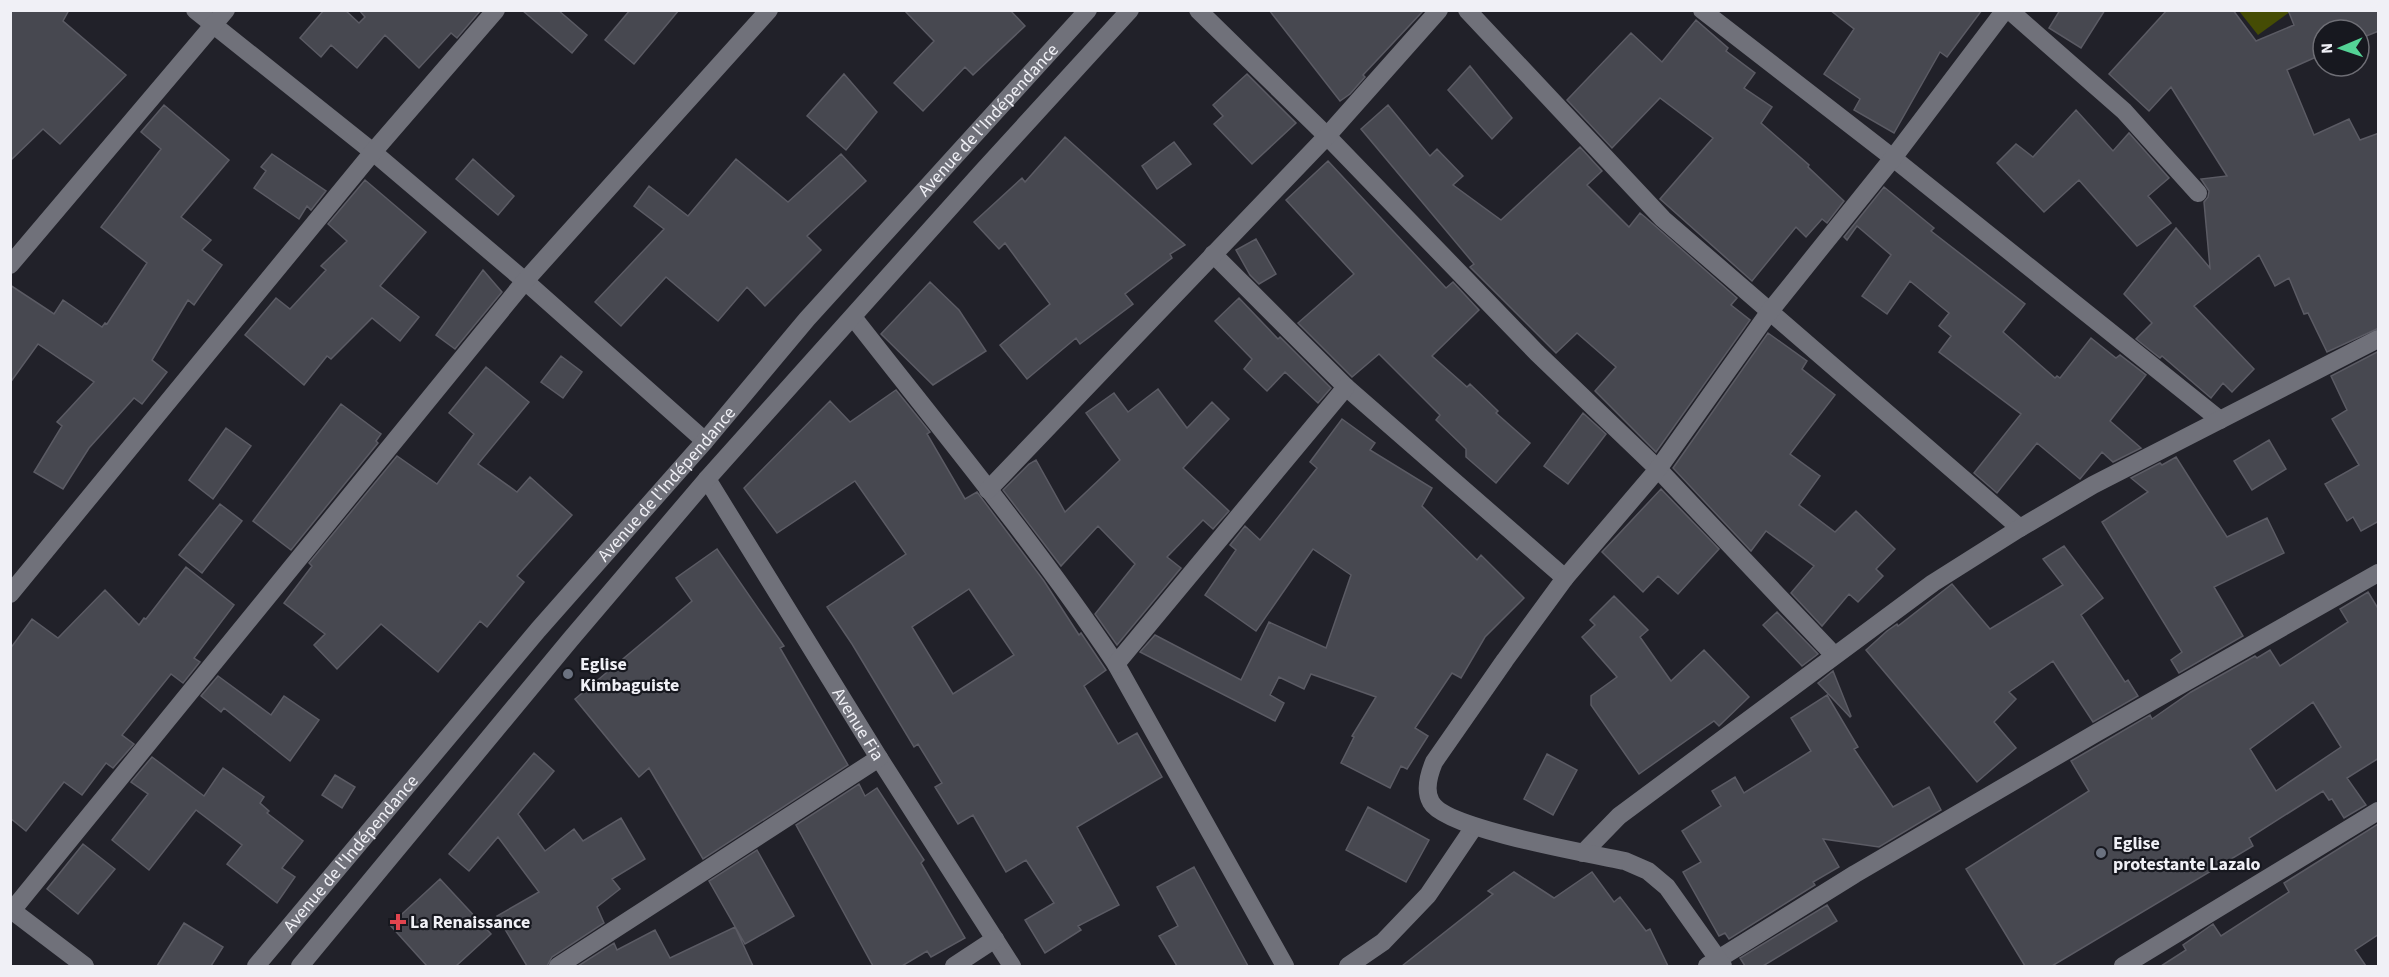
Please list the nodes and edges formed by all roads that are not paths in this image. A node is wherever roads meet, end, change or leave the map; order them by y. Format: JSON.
{"nodes":[{"id":1,"x":195,"y":10,"type":"edge"},
{"id":2,"x":226,"y":10,"type":"edge"},
{"id":3,"x":496,"y":10,"type":"edge"},
{"id":4,"x":769,"y":10,"type":"edge"},
{"id":5,"x":1088,"y":10,"type":"edge"},
{"id":6,"x":1130,"y":10,"type":"edge"},
{"id":7,"x":1198,"y":10,"type":"edge"},
{"id":8,"x":1439,"y":10,"type":"edge"},
{"id":9,"x":1467,"y":10,"type":"edge"},
{"id":10,"x":1702,"y":10,"type":"edge"},
{"id":11,"x":2007,"y":10,"type":"edge"},
{"id":12,"x":214,"y":27,"type":"junction"},
{"id":13,"x":1327,"y":136,"type":"junction"},
{"id":14,"x":373,"y":152,"type":"junction"},
{"id":15,"x":1893,"y":158,"type":"junction"},
{"id":16,"x":2199,"y":193,"type":"dead end"},
{"id":17,"x":1213,"y":254,"type":"junction"},
{"id":18,"x":10,"y":265,"type":"edge"},
{"id":19,"x":525,"y":281,"type":"junction"},
{"id":20,"x":1770,"y":311,"type":"junction"},
{"id":21,"x":853,"y":317,"type":"junction"},
{"id":22,"x":2379,"y":339,"type":"edge"},
{"id":23,"x":1346,"y":387,"type":"junction"},
{"id":24,"x":2220,"y":420,"type":"junction"},
{"id":25,"x":705,"y":441,"type":"junction"},
{"id":26,"x":1658,"y":469,"type":"junction"},
{"id":27,"x":707,"y":479,"type":"junction"},
{"id":28,"x":988,"y":490,"type":"junction"},
{"id":29,"x":2020,"y":528,"type":"junction"},
{"id":30,"x":2379,"y":573,"type":"edge"},
{"id":31,"x":1565,"y":578,"type":"junction"},
{"id":32,"x":10,"y":594,"type":"edge"},
{"id":33,"x":1834,"y":655,"type":"junction"},
{"id":34,"x":1116,"y":664,"type":"junction"},
{"id":35,"x":879,"y":758,"type":"junction"},
{"id":36,"x":2379,"y":811,"type":"edge"},
{"id":37,"x":1474,"y":827,"type":"junction"},
{"id":38,"x":1583,"y":853,"type":"junction"},
{"id":39,"x":11,"y":911,"type":"edge"},
{"id":40,"x":995,"y":939,"type":"junction"},
{"id":41,"x":1716,"y":964,"type":"edge"},
{"id":42,"x":85,"y":966,"type":"edge"},
{"id":43,"x":256,"y":966,"type":"edge"},
{"id":44,"x":300,"y":966,"type":"edge"},
{"id":45,"x":558,"y":966,"type":"edge"},
{"id":46,"x":954,"y":966,"type":"edge"},
{"id":47,"x":1012,"y":966,"type":"edge"},
{"id":48,"x":1285,"y":966,"type":"edge"},
{"id":49,"x":1348,"y":966,"type":"edge"},
{"id":50,"x":2123,"y":966,"type":"edge"}],
"edges":[{"from":1,"to":12,"type":"street"},
{"from":2,"to":12,"type":"street"},
{"from":3,"to":14,"type":"street"},
{"from":4,"to":19,"type":"street"},
{"from":5,"to":25,"type":"street","name":"Avenue de l'Indépendance"},
{"from":6,"to":21,"type":"street","name":"Avenue de l'Indépendance"},
{"from":7,"to":13,"type":"street"},
{"from":8,"to":13,"type":"street"},
{"from":9,"to":20,"type":"street"},
{"from":10,"to":15,"type":"street"},
{"from":11,"to":15,"type":"street"},
{"from":11,"to":16,"type":"street"},
{"from":12,"to":14,"type":"street"},
{"from":12,"to":18,"type":"street"},
{"from":13,"to":17,"type":"street"},
{"from":13,"to":26,"type":"street"},
{"from":14,"to":19,"type":"street"},
{"from":14,"to":32,"type":"street"},
{"from":15,"to":20,"type":"street"},
{"from":15,"to":24,"type":"street"},
{"from":17,"to":23,"type":"street"},
{"from":17,"to":28,"type":"street"},
{"from":19,"to":25,"type":"street"},
{"from":19,"to":39,"type":"street"},
{"from":20,"to":26,"type":"street"},
{"from":20,"to":29,"type":"street"},
{"from":21,"to":27,"type":"street","name":"Avenue de l'Indépendance"},
{"from":21,"to":28,"type":"street"},
{"from":22,"to":24,"type":"street"},
{"from":23,"to":31,"type":"street"},
{"from":23,"to":34,"type":"street"},
{"from":24,"to":29,"type":"street"},
{"from":25,"to":43,"type":"street","name":"Avenue de l'Indépendance"},
{"from":26,"to":31,"type":"street"},
{"from":26,"to":33,"type":"street"},
{"from":27,"to":35,"type":"street","name":"Avenue Fia"},
{"from":27,"to":44,"type":"street","name":"Avenue de l'Indépendance"},
{"from":28,"to":34,"type":"street"},
{"from":29,"to":33,"type":"street"},
{"from":30,"to":41,"type":"street"},
{"from":31,"to":37,"type":"street"},
{"from":33,"to":38,"type":"street"},
{"from":34,"to":48,"type":"street"},
{"from":35,"to":40,"type":"street","name":"Avenue Fia"},
{"from":35,"to":45,"type":"street"},
{"from":36,"to":50,"type":"street"},
{"from":37,"to":38,"type":"street"},
{"from":37,"to":49,"type":"street"},
{"from":38,"to":41,"type":"street"},
{"from":39,"to":42,"type":"street"},
{"from":40,"to":46,"type":"street"},
{"from":40,"to":47,"type":"street","name":"Avenue Fia"}]}
